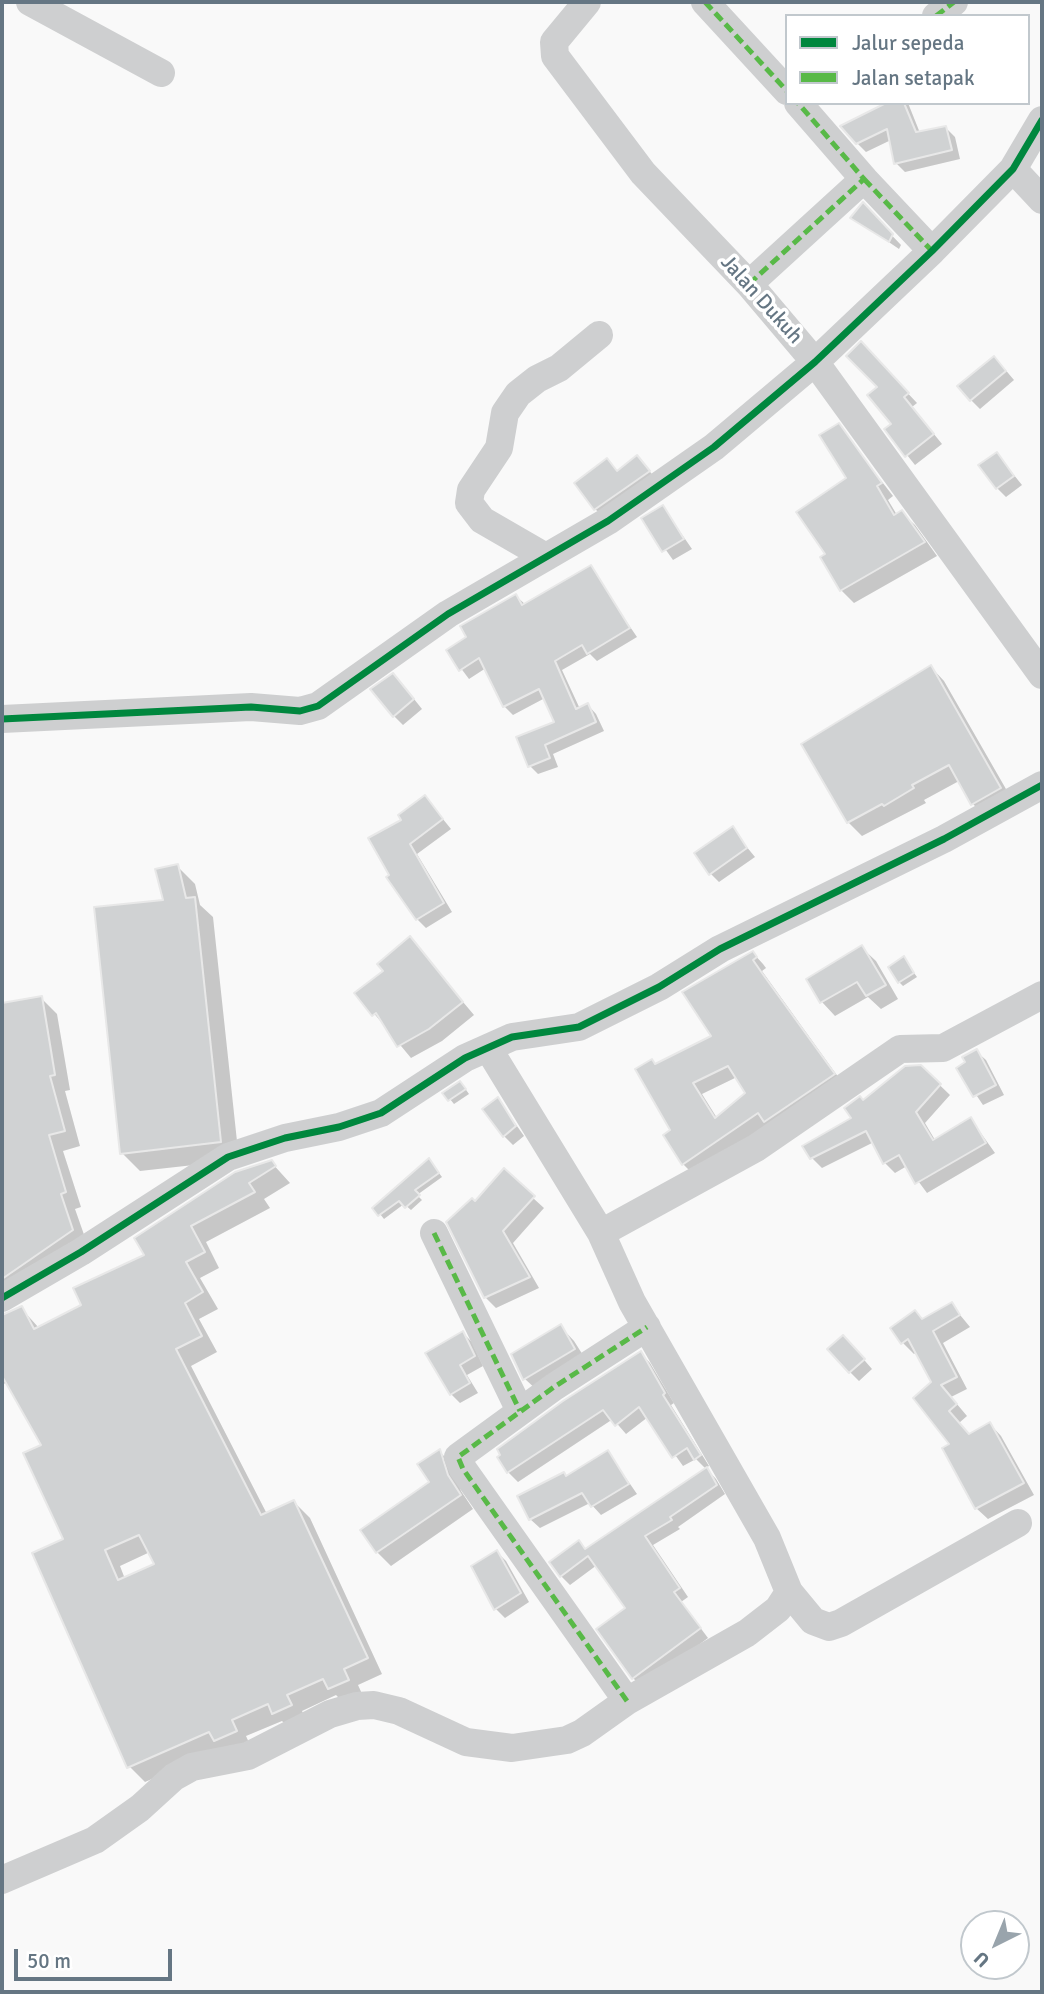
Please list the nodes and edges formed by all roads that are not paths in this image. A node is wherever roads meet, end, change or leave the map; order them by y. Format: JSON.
{"nodes":[{"id":1,"x":30,"y":2,"type":"edge"},
{"id":2,"x":587,"y":2,"type":"edge"},
{"id":3,"x":705,"y":2,"type":"edge"},
{"id":4,"x":954,"y":2,"type":"edge"},
{"id":5,"x":939,"y":14,"type":"edge"},
{"id":6,"x":161,"y":74,"type":"dead end"},
{"id":7,"x":785,"y":89,"type":"edge"},
{"id":8,"x":800,"y":105,"type":"edge"},
{"id":9,"x":1042,"y":120,"type":"edge"},
{"id":10,"x":1013,"y":169,"type":"junction"},
{"id":11,"x":864,"y":179,"type":"junction"},
{"id":12,"x":1042,"y":200,"type":"edge"},
{"id":13,"x":932,"y":251,"type":"junction"},
{"id":14,"x":749,"y":284,"type":"junction"},
{"id":15,"x":599,"y":335,"type":"dead end"},
{"id":16,"x":815,"y":362,"type":"junction"},
{"id":17,"x":546,"y":557,"type":"junction"},
{"id":18,"x":1042,"y":675,"type":"edge"},
{"id":19,"x":2,"y":719,"type":"edge"},
{"id":20,"x":1042,"y":785,"type":"edge"},
{"id":21,"x":1042,"y":995,"type":"edge"},
{"id":22,"x":488,"y":1048,"type":"junction"},
{"id":23,"x":434,"y":1233,"type":"dead end"},
{"id":24,"x":601,"y":1233,"type":"junction"},
{"id":25,"x":2,"y":1298,"type":"edge"},
{"id":26,"x":647,"y":1327,"type":"junction"},
{"id":27,"x":520,"y":1411,"type":"junction"},
{"id":28,"x":1018,"y":1523,"type":"dead end"},
{"id":29,"x":789,"y":1592,"type":"junction"},
{"id":30,"x":627,"y":1701,"type":"junction"},
{"id":31,"x":2,"y":1880,"type":"edge"}],
"edges":[{"from":1,"to":6,"type":"street"},
{"from":2,"to":14,"type":"street","name":"Jalan Dukuh"},
{"from":3,"to":7,"type":"street"},
{"from":4,"to":5,"type":"street"},
{"from":8,"to":11,"type":"street"},
{"from":9,"to":10,"type":"street"},
{"from":10,"to":12,"type":"street"},
{"from":10,"to":13,"type":"street"},
{"from":11,"to":13,"type":"street"},
{"from":11,"to":14,"type":"street"},
{"from":13,"to":16,"type":"street"},
{"from":14,"to":16,"type":"street","name":"Jalan Dukuh"},
{"from":15,"to":17,"type":"street"},
{"from":16,"to":17,"type":"street"},
{"from":16,"to":18,"type":"street","name":"Jalan Dukuh"},
{"from":17,"to":19,"type":"street"},
{"from":20,"to":22,"type":"street"},
{"from":21,"to":24,"type":"street"},
{"from":22,"to":24,"type":"street"},
{"from":22,"to":25,"type":"street"},
{"from":23,"to":27,"type":"street"},
{"from":24,"to":26,"type":"street"},
{"from":26,"to":27,"type":"street"},
{"from":26,"to":29,"type":"street"},
{"from":27,"to":30,"type":"street"},
{"from":28,"to":29,"type":"street"},
{"from":29,"to":30,"type":"street"},
{"from":30,"to":31,"type":"street"}]}
